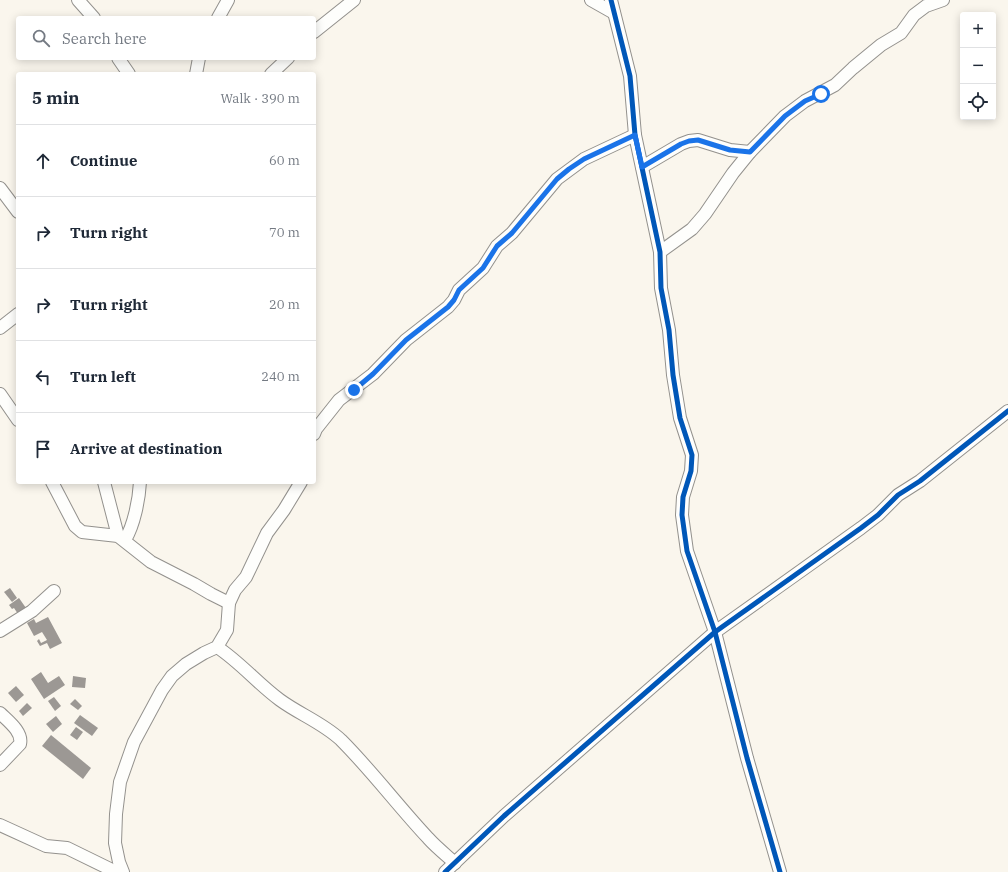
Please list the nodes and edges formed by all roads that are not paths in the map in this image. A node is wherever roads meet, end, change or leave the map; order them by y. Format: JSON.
{"nodes":[{"id":1,"x":78,"y":0,"type":"edge"},
{"id":2,"x":228,"y":0,"type":"edge"},
{"id":3,"x":354,"y":0,"type":"edge"},
{"id":4,"x":591,"y":0,"type":"edge"},
{"id":5,"x":611,"y":0,"type":"edge"},
{"id":6,"x":943,"y":0,"type":"edge"},
{"id":7,"x":614,"y":13,"type":"junction"},
{"id":8,"x":92,"y":16,"type":"edge"},
{"id":9,"x":219,"y":16,"type":"edge"},
{"id":10,"x":316,"y":30,"type":"edge"},
{"id":11,"x":119,"y":60,"type":"edge"},
{"id":12,"x":199,"y":60,"type":"edge"},
{"id":13,"x":286,"y":60,"type":"edge"},
{"id":14,"x":128,"y":72,"type":"edge"},
{"id":15,"x":196,"y":72,"type":"edge"},
{"id":16,"x":273,"y":72,"type":"edge"},
{"id":17,"x":635,"y":135,"type":"junction"},
{"id":18,"x":750,"y":152,"type":"junction"},
{"id":19,"x":642,"y":167,"type":"junction"},
{"id":20,"x":0,"y":188,"type":"edge"},
{"id":21,"x":16,"y":209,"type":"edge"},
{"id":22,"x":660,"y":252,"type":"junction"},
{"id":23,"x":16,"y":316,"type":"edge"},
{"id":24,"x":0,"y":328,"type":"edge"},
{"id":25,"x":0,"y":394,"type":"edge"},
{"id":26,"x":1008,"y":411,"type":"edge"},
{"id":27,"x":16,"y":417,"type":"edge"},
{"id":28,"x":316,"y":429,"type":"edge"},
{"id":29,"x":53,"y":484,"type":"edge"},
{"id":30,"x":105,"y":484,"type":"edge"},
{"id":31,"x":140,"y":484,"type":"edge"},
{"id":32,"x":300,"y":484,"type":"edge"},
{"id":33,"x":122,"y":538,"type":"junction"},
{"id":34,"x":54,"y":591,"type":"dead end"},
{"id":35,"x":229,"y":602,"type":"junction"},
{"id":36,"x":0,"y":631,"type":"edge"},
{"id":37,"x":715,"y":632,"type":"junction"},
{"id":38,"x":217,"y":647,"type":"junction"},
{"id":39,"x":0,"y":713,"type":"edge"},
{"id":40,"x":0,"y":765,"type":"edge"},
{"id":41,"x":0,"y":825,"type":"edge"},
{"id":42,"x":455,"y":863,"type":"junction"},
{"id":43,"x":116,"y":872,"type":"edge"},
{"id":44,"x":123,"y":872,"type":"edge"},
{"id":45,"x":445,"y":872,"type":"edge"},
{"id":46,"x":780,"y":872,"type":"edge"}],
"edges":[{"from":1,"to":8,"type":"street"},
{"from":2,"to":9,"type":"street"},
{"from":3,"to":10,"type":"street"},
{"from":4,"to":7,"type":"street"},
{"from":5,"to":7,"type":"street"},
{"from":6,"to":18,"type":"street"},
{"from":7,"to":17,"type":"street"},
{"from":11,"to":14,"type":"street"},
{"from":12,"to":15,"type":"street"},
{"from":13,"to":16,"type":"street"},
{"from":17,"to":19,"type":"street"},
{"from":17,"to":28,"type":"street"},
{"from":18,"to":19,"type":"street"},
{"from":18,"to":22,"type":"street"},
{"from":19,"to":22,"type":"street"},
{"from":20,"to":21,"type":"street"},
{"from":22,"to":37,"type":"street"},
{"from":23,"to":24,"type":"street"},
{"from":25,"to":27,"type":"street"},
{"from":26,"to":37,"type":"street"},
{"from":29,"to":33,"type":"street"},
{"from":30,"to":33,"type":"street"},
{"from":31,"to":33,"type":"street"},
{"from":32,"to":35,"type":"street"},
{"from":33,"to":35,"type":"street"},
{"from":34,"to":36,"type":"street"},
{"from":35,"to":38,"type":"street"},
{"from":37,"to":42,"type":"street"},
{"from":37,"to":46,"type":"street"},
{"from":38,"to":42,"type":"street"},
{"from":38,"to":44,"type":"street"},
{"from":39,"to":40,"type":"street"},
{"from":41,"to":43,"type":"street"},
{"from":42,"to":45,"type":"street"}]}
